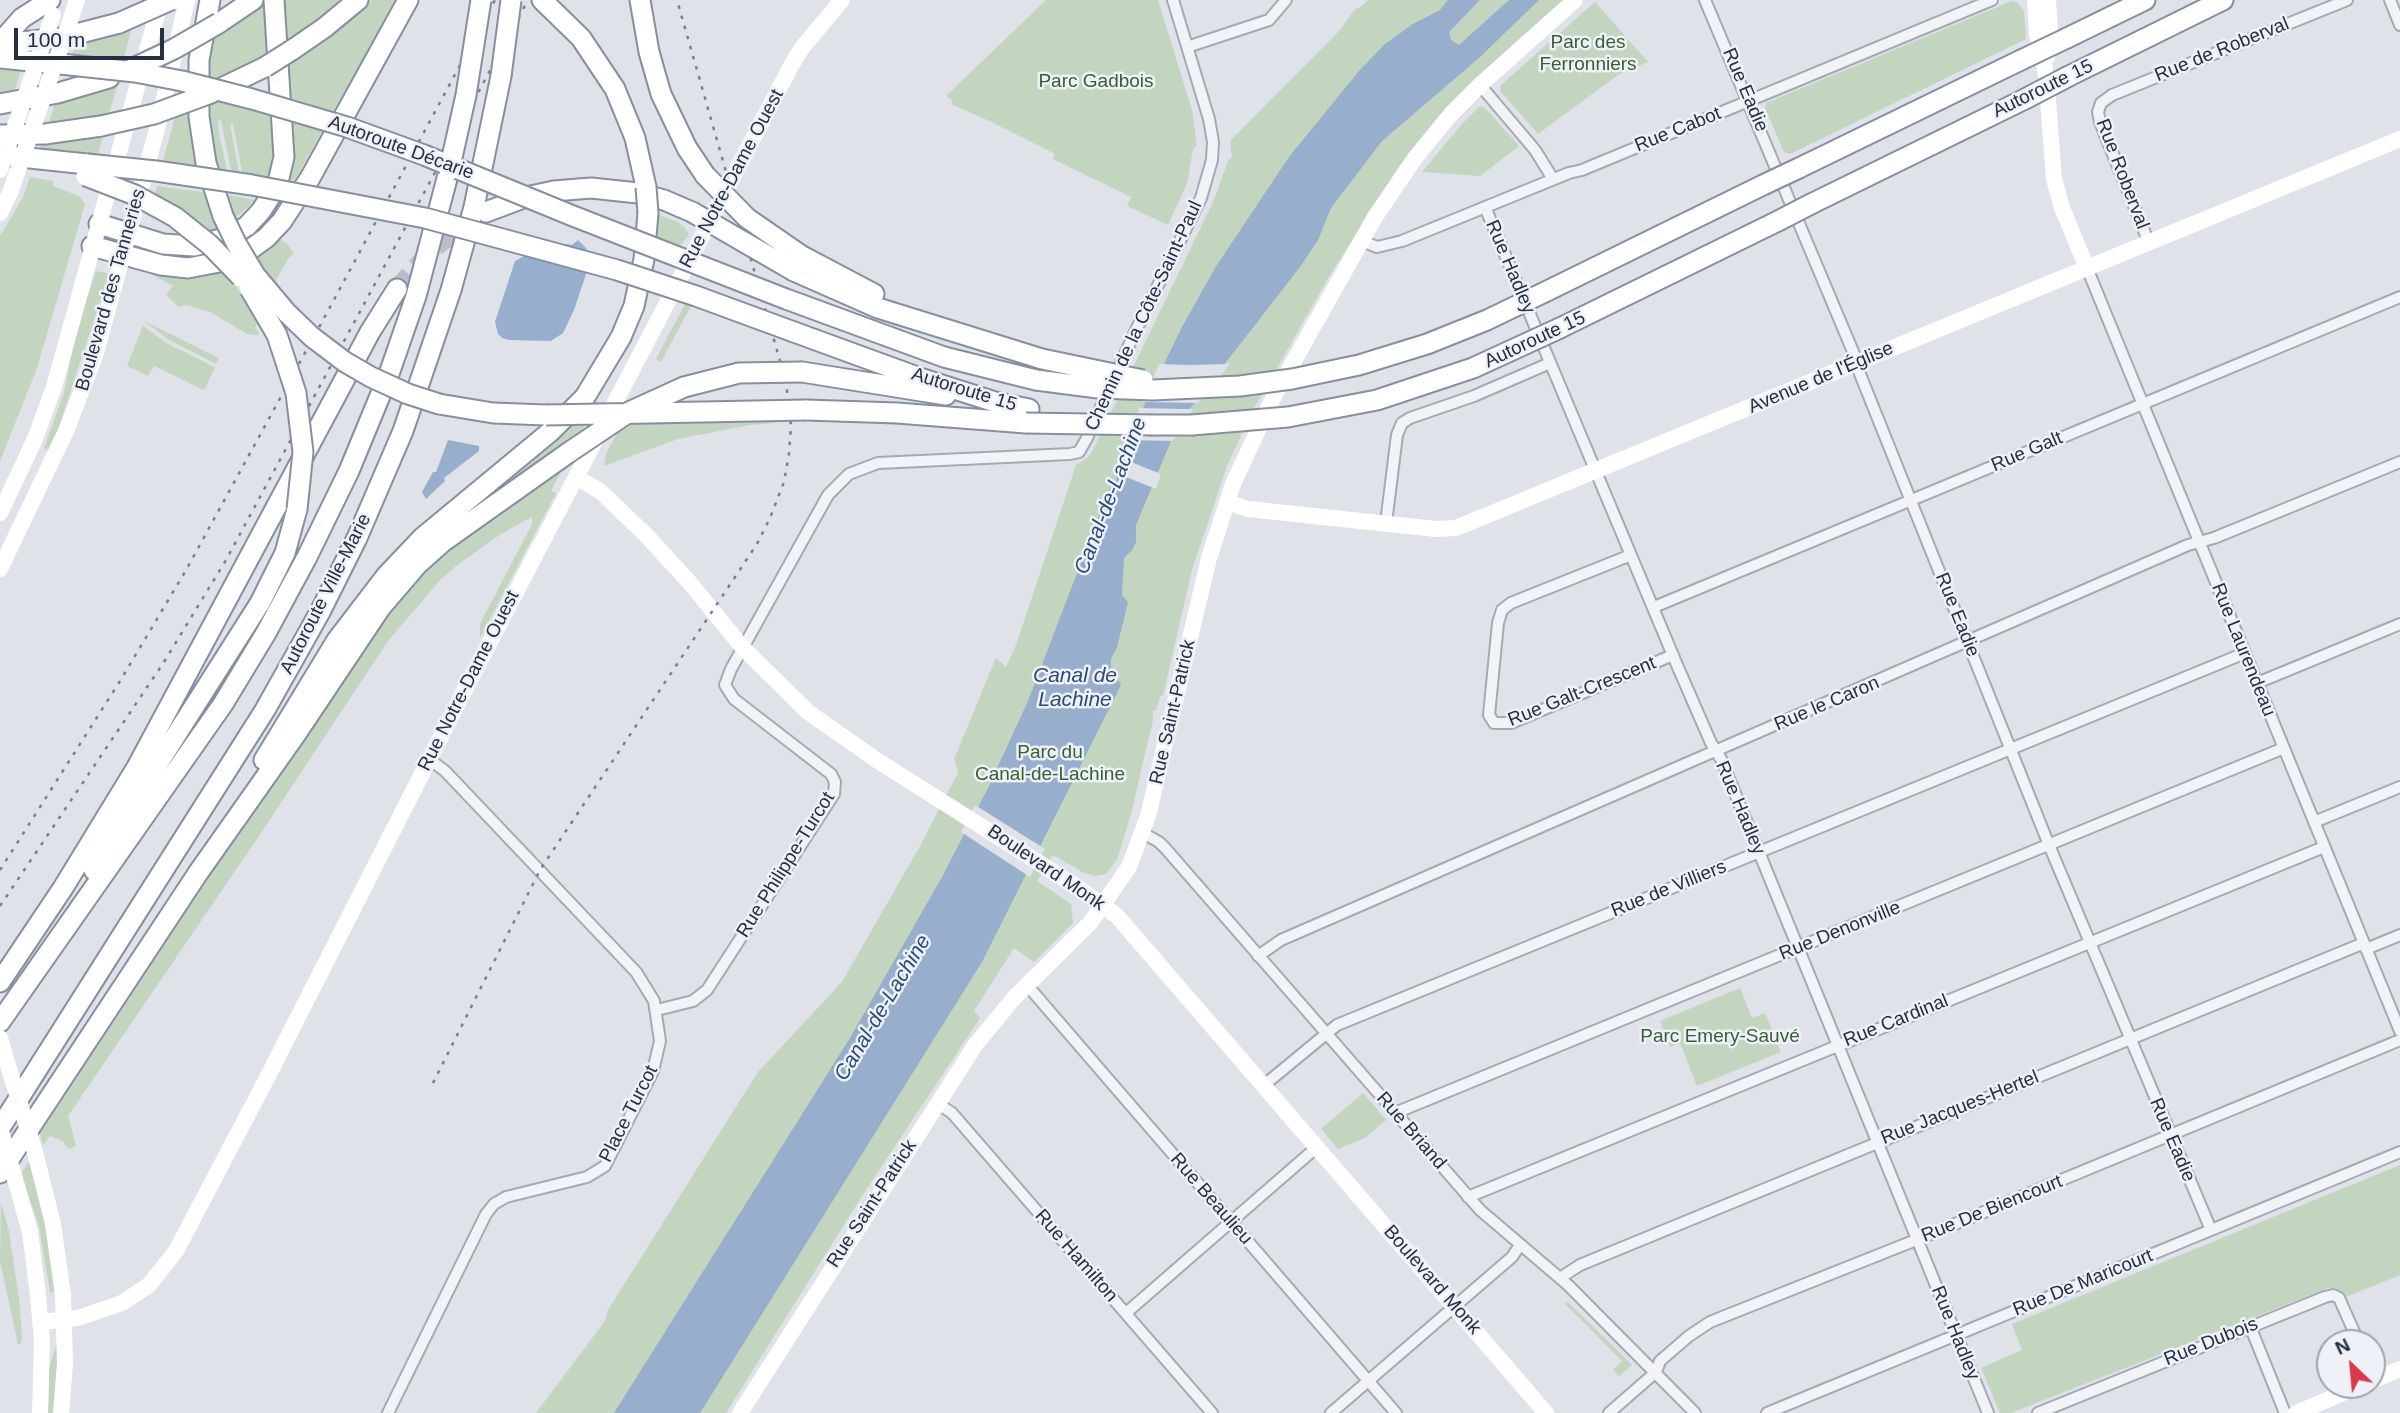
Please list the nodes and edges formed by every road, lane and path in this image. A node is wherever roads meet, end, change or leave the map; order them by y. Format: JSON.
{"nodes":[{"id":1,"x":77,"y":0,"type":"edge"},
{"id":2,"x":161,"y":0,"type":"edge"},
{"id":3,"x":171,"y":0,"type":"edge"},
{"id":4,"x":187,"y":0,"type":"edge"},
{"id":5,"x":210,"y":0,"type":"edge"},
{"id":6,"x":253,"y":0,"type":"edge"},
{"id":7,"x":274,"y":0,"type":"edge"},
{"id":8,"x":358,"y":0,"type":"edge"},
{"id":9,"x":408,"y":0,"type":"edge"},
{"id":10,"x":481,"y":0,"type":"edge"},
{"id":11,"x":510,"y":0,"type":"edge"},
{"id":12,"x":542,"y":0,"type":"edge"},
{"id":13,"x":640,"y":0,"type":"edge"},
{"id":14,"x":842,"y":0,"type":"edge"},
{"id":15,"x":1173,"y":0,"type":"edge"},
{"id":16,"x":1286,"y":0,"type":"edge"},
{"id":17,"x":1575,"y":0,"type":"edge"},
{"id":18,"x":1705,"y":0,"type":"edge"},
{"id":19,"x":1992,"y":0,"type":"edge"},
{"id":20,"x":2035,"y":0,"type":"edge"},
{"id":21,"x":2048,"y":0,"type":"edge"},
{"id":22,"x":2145,"y":0,"type":"edge"},
{"id":23,"x":2223,"y":0,"type":"edge"},
{"id":24,"x":2233,"y":0,"type":"edge"},
{"id":25,"x":2347,"y":0,"type":"edge"},
{"id":26,"x":2390,"y":0,"type":"edge"},
{"id":27,"x":53,"y":5,"type":"edge"},
{"id":28,"x":2199,"y":12,"type":"junction"},
{"id":29,"x":2400,"y":25,"type":"edge"},
{"id":30,"x":4,"y":39,"type":"edge"},
{"id":31,"x":1187,"y":47,"type":"junction"},
{"id":32,"x":0,"y":58,"type":"edge"},
{"id":33,"x":2046,"y":74,"type":"junction"},
{"id":34,"x":1480,"y":85,"type":"junction"},
{"id":35,"x":1749,"y":101,"type":"junction"},
{"id":36,"x":0,"y":104,"type":"edge"},
{"id":37,"x":2099,"y":105,"type":"joint"},
{"id":38,"x":0,"y":135,"type":"edge"},
{"id":39,"x":2400,"y":139,"type":"edge"},
{"id":40,"x":0,"y":156,"type":"edge"},
{"id":41,"x":0,"y":170,"type":"edge"},
{"id":42,"x":87,"y":170,"type":"junction"},
{"id":43,"x":1553,"y":179,"type":"junction"},
{"id":44,"x":1485,"y":207,"type":"junction"},
{"id":45,"x":486,"y":212,"type":"tunnel mouth"},
{"id":46,"x":0,"y":213,"type":"edge"},
{"id":47,"x":99,"y":224,"type":"junction"},
{"id":48,"x":130,"y":233,"type":"junction"},
{"id":49,"x":1362,"y":241,"type":"junction"},
{"id":50,"x":2149,"y":243,"type":"junction"},
{"id":51,"x":92,"y":246,"type":"junction"},
{"id":52,"x":124,"y":255,"type":"junction"},
{"id":53,"x":798,"y":264,"type":"junction"},
{"id":54,"x":2087,"y":268,"type":"junction"},
{"id":55,"x":397,"y":289,"type":"tunnel mouth"},
{"id":56,"x":2400,"y":298,"type":"edge"},
{"id":57,"x":1550,"y":363,"type":"junction"},
{"id":58,"x":1857,"y":363,"type":"junction"},
{"id":59,"x":1210,"y":388,"type":"junction"},
{"id":60,"x":995,"y":402,"type":"junction"},
{"id":61,"x":2143,"y":404,"type":"junction"},
{"id":62,"x":1027,"y":416,"type":"junction"},
{"id":63,"x":2400,"y":462,"type":"edge"},
{"id":64,"x":1596,"y":471,"type":"junction"},
{"id":65,"x":576,"y":477,"type":"junction"},
{"id":66,"x":1910,"y":500,"type":"junction"},
{"id":67,"x":1227,"y":502,"type":"junction"},
{"id":68,"x":0,"y":513,"type":"edge"},
{"id":69,"x":1386,"y":523,"type":"junction"},
{"id":70,"x":2199,"y":542,"type":"junction"},
{"id":71,"x":1631,"y":555,"type":"junction"},
{"id":72,"x":0,"y":569,"type":"edge"},
{"id":73,"x":1654,"y":607,"type":"junction"},
{"id":74,"x":2400,"y":624,"type":"edge"},
{"id":75,"x":1969,"y":642,"type":"junction"},
{"id":76,"x":743,"y":648,"type":"junction"},
{"id":77,"x":2245,"y":653,"type":"junction"},
{"id":78,"x":1673,"y":655,"type":"junction"},
{"id":79,"x":2257,"y":683,"type":"junction"},
{"id":80,"x":2284,"y":748,"type":"junction"},
{"id":81,"x":2011,"y":749,"type":"junction"},
{"id":82,"x":1716,"y":751,"type":"junction"},
{"id":83,"x":429,"y":759,"type":"junction"},
{"id":84,"x":2400,"y":786,"type":"edge"},
{"id":85,"x":2314,"y":822,"type":"junction"},
{"id":86,"x":1143,"y":833,"type":"junction"},
{"id":87,"x":2049,"y":845,"type":"junction"},
{"id":88,"x":2324,"y":847,"type":"junction"},
{"id":89,"x":1759,"y":852,"type":"junction"},
{"id":90,"x":198,"y":873,"type":"junction"},
{"id":91,"x":1103,"y":905,"type":"junction"},
{"id":92,"x":2400,"y":935,"type":"edge"},
{"id":93,"x":2090,"y":942,"type":"junction"},
{"id":94,"x":2365,"y":946,"type":"junction"},
{"id":95,"x":1798,"y":948,"type":"junction"},
{"id":96,"x":1258,"y":956,"type":"junction"},
{"id":97,"x":28,"y":981,"type":"junction"},
{"id":98,"x":0,"y":982,"type":"edge"},
{"id":99,"x":1027,"y":985,"type":"junction"},
{"id":100,"x":657,"y":1010,"type":"junction"},
{"id":101,"x":0,"y":1022,"type":"edge"},
{"id":102,"x":2400,"y":1031,"type":"edge"},
{"id":103,"x":1326,"y":1033,"type":"junction"},
{"id":104,"x":2129,"y":1038,"type":"junction"},
{"id":105,"x":2400,"y":1040,"type":"edge"},
{"id":106,"x":1837,"y":1045,"type":"junction"},
{"id":107,"x":2,"y":1046,"type":"edge"},
{"id":108,"x":1263,"y":1086,"type":"junction"},
{"id":109,"x":937,"y":1103,"type":"junction"},
{"id":110,"x":1395,"y":1113,"type":"junction"},
{"id":111,"x":0,"y":1128,"type":"edge"},
{"id":112,"x":2170,"y":1135,"type":"junction"},
{"id":113,"x":1877,"y":1142,"type":"junction"},
{"id":114,"x":1317,"y":1147,"type":"junction"},
{"id":115,"x":2400,"y":1152,"type":"edge"},
{"id":116,"x":8,"y":1176,"type":"edge"},
{"id":117,"x":1468,"y":1197,"type":"junction"},
{"id":118,"x":1231,"y":1222,"type":"junction"},
{"id":119,"x":2211,"y":1230,"type":"junction"},
{"id":120,"x":1917,"y":1239,"type":"junction"},
{"id":121,"x":1520,"y":1245,"type":"junction"},
{"id":122,"x":1560,"y":1278,"type":"junction"},
{"id":123,"x":1454,"y":1306,"type":"junction"},
{"id":124,"x":1126,"y":1313,"type":"junction"},
{"id":125,"x":64,"y":1320,"type":"junction"},
{"id":126,"x":41,"y":1322,"type":"junction"},
{"id":127,"x":2250,"y":1326,"type":"junction"},
{"id":128,"x":2353,"y":1329,"type":"edge"},
{"id":129,"x":1956,"y":1335,"type":"junction"},
{"id":130,"x":1656,"y":1372,"type":"junction"},
{"id":131,"x":1368,"y":1381,"type":"junction"},
{"id":132,"x":2328,"y":1399,"type":"edge"},
{"id":133,"x":40,"y":1413,"type":"edge"},
{"id":134,"x":61,"y":1413,"type":"edge"},
{"id":135,"x":388,"y":1413,"type":"edge"},
{"id":136,"x":740,"y":1413,"type":"edge"},
{"id":137,"x":1212,"y":1413,"type":"edge"},
{"id":138,"x":1331,"y":1413,"type":"edge"},
{"id":139,"x":1396,"y":1413,"type":"edge"},
{"id":140,"x":1546,"y":1413,"type":"edge"},
{"id":141,"x":1609,"y":1413,"type":"edge"},
{"id":142,"x":1695,"y":1413,"type":"edge"},
{"id":143,"x":1767,"y":1413,"type":"edge"},
{"id":144,"x":1988,"y":1413,"type":"edge"},
{"id":145,"x":2038,"y":1413,"type":"edge"},
{"id":146,"x":2285,"y":1413,"type":"edge"},
{"id":147,"x":2297,"y":1413,"type":"edge"}],
"edges":[{"from":1,"to":46,"type":"main road","bridge":true},
{"from":2,"to":47,"type":"main road","name":"Boulevard des Tanneries"},
{"from":3,"to":30,"type":"highway","bridge":true},
{"from":4,"to":48,"type":"main road","name":"Boulevard des Tanneries"},
{"from":5,"to":62,"type":"highway","bridge":true},
{"from":6,"to":36,"type":"highway","bridge":true},
{"from":7,"to":48,"type":"highway"},
{"from":8,"to":38,"type":"highway","bridge":true},
{"from":9,"to":52,"type":"highway"},
{"from":10,"to":97,"type":"highway","name":"Autoroute Ville-Marie","bridge":true},
{"from":11,"to":111,"type":"highway","name":"Autoroute Ville-Marie","bridge":true},
{"from":12,"to":90,"type":"highway","bridge":true},
{"from":13,"to":53,"type":"highway","bridge":true},
{"from":14,"to":65,"type":"main road","name":"Rue Notre-Dame Ouest"},
{"from":15,"to":31,"type":"street","name":"Chemin de la Côte-Saint-Paul"},
{"from":16,"to":31,"type":"street"},
{"from":17,"to":34,"type":"main road","name":"Rue Saint-Patrick"},
{"from":18,"to":35,"type":"street","name":"Rue Eadie"},
{"from":19,"to":35,"type":"street","name":"Rue Cabot"},
{"from":20,"to":33,"type":"main road"},
{"from":21,"to":33,"type":"main road"},
{"from":22,"to":59,"type":"highway","name":"Autoroute 15","bridge":true},
{"from":23,"to":28,"type":"highway","name":"Autoroute 15"},
{"from":24,"to":28,"type":"highway"},
{"from":25,"to":37,"type":"street","name":"Rue de Roberval"},
{"from":26,"to":29,"type":"street"},
{"from":27,"to":30,"type":"highway"},
{"from":27,"to":41,"type":"main road","bridge":true},
{"from":28,"to":62,"type":"highway","name":"Autoroute 15","bridge":true},
{"from":31,"to":76,"type":"street","name":"Chemin de la Côte-Saint-Paul"},
{"from":32,"to":59,"type":"highway","name":"Autoroute Décarie","bridge":true},
{"from":33,"to":54,"type":"main road"},
{"from":34,"to":43,"type":"street"},
{"from":34,"to":49,"type":"main road","name":"Rue Saint-Patrick"},
{"from":35,"to":43,"type":"street","name":"Rue Cabot"},
{"from":35,"to":58,"type":"street","name":"Rue Eadie"},
{"from":37,"to":50,"type":"street","name":"Rue Roberval"},
{"from":39,"to":50,"type":"main road","name":"Avenue de l'Église"},
{"from":40,"to":42,"type":"highway"},
{"from":42,"to":60,"type":"highway","name":"Autoroute 15","bridge":true},
{"from":42,"to":97,"type":"highway","bridge":true},
{"from":43,"to":44,"type":"street","name":"Rue Cabot"},
{"from":44,"to":49,"type":"street","name":"Rue Cabot"},
{"from":44,"to":57,"type":"street","name":"Rue Hadley"},
{"from":45,"to":53,"type":"highway","bridge":true},
{"from":47,"to":48,"type":"highway"},
{"from":47,"to":51,"type":"main road","name":"Boulevard des Tanneries"},
{"from":48,"to":52,"type":"main road","name":"Boulevard des Tanneries"},
{"from":49,"to":67,"type":"main road","name":"Rue Saint-Patrick"},
{"from":50,"to":54,"type":"main road","name":"Avenue de l'Église"},
{"from":51,"to":52,"type":"highway"},
{"from":51,"to":68,"type":"main road","name":"Boulevard des Tanneries"},
{"from":52,"to":72,"type":"main road","name":"Boulevard des Tanneries"},
{"from":53,"to":59,"type":"highway","bridge":true},
{"from":54,"to":58,"type":"main road","name":"Avenue de l'Église"},
{"from":54,"to":61,"type":"street","name":"Rue Laurendeau"},
{"from":55,"to":98,"type":"highway"},
{"from":56,"to":61,"type":"street","name":"Rue Galt"},
{"from":57,"to":64,"type":"street","name":"Rue Hadley"},
{"from":57,"to":69,"type":"street"},
{"from":58,"to":64,"type":"main road","name":"Avenue de l'Église"},
{"from":58,"to":66,"type":"street","name":"Rue Eadie"},
{"from":60,"to":62,"type":"highway","name":"Autoroute 15"},
{"from":60,"to":90,"type":"highway","bridge":true},
{"from":61,"to":66,"type":"street","name":"Rue Galt"},
{"from":61,"to":70,"type":"street","name":"Rue Laurendeau"},
{"from":63,"to":70,"type":"street","name":"Rue le Caron"},
{"from":64,"to":69,"type":"main road","name":"Avenue de l'Église"},
{"from":64,"to":71,"type":"street","name":"Rue Hadley"},
{"from":65,"to":76,"type":"main road","name":"Boulevard Monk"},
{"from":65,"to":83,"type":"main road","name":"Rue Notre-Dame Ouest"},
{"from":66,"to":73,"type":"street","name":"Rue Galt"},
{"from":66,"to":75,"type":"street","name":"Rue Eadie"},
{"from":67,"to":69,"type":"main road","name":"Avenue de l'Église"},
{"from":67,"to":86,"type":"main road","name":"Rue Saint-Patrick"},
{"from":70,"to":75,"type":"street","name":"Rue le Caron"},
{"from":70,"to":77,"type":"street","name":"Rue Laurendeau"},
{"from":71,"to":73,"type":"street","name":"Rue Hadley"},
{"from":71,"to":78,"type":"street","name":"Rue Galt-Crescent"},
{"from":73,"to":78,"type":"street","name":"Rue Hadley"},
{"from":74,"to":79,"type":"street"},
{"from":75,"to":81,"type":"street","name":"Rue Eadie"},
{"from":75,"to":82,"type":"street","name":"Rue le Caron"},
{"from":76,"to":91,"type":"main road","name":"Boulevard Monk"},
{"from":76,"to":100,"type":"street","name":"Rue Philippe-Turcot"},
{"from":77,"to":79,"type":"street","name":"Rue Laurendeau"},
{"from":77,"to":81,"type":"street","name":"Rue de Villiers"},
{"from":78,"to":82,"type":"street","name":"Rue Hadley"},
{"from":79,"to":80,"type":"street","name":"Rue Laurendeau"},
{"from":80,"to":85,"type":"street","name":"Rue Laurendeau"},
{"from":80,"to":87,"type":"street","name":"Rue Denonville"},
{"from":81,"to":87,"type":"street","name":"Rue Eadie"},
{"from":81,"to":89,"type":"street","name":"Rue de Villiers"},
{"from":82,"to":89,"type":"street","name":"Rue Hadley"},
{"from":82,"to":96,"type":"street","name":"Rue le Caron"},
{"from":83,"to":100,"type":"street","name":"Place Turcot"},
{"from":83,"to":125,"type":"main road","name":"Rue Notre-Dame Ouest"},
{"from":84,"to":85,"type":"street"},
{"from":85,"to":88,"type":"street","name":"Rue Laurendeau"},
{"from":86,"to":91,"type":"main road","name":"Rue Saint-Patrick"},
{"from":86,"to":96,"type":"street","name":"Rue Briand"},
{"from":87,"to":93,"type":"street","name":"Rue Eadie"},
{"from":87,"to":95,"type":"street","name":"Rue Denonville"},
{"from":88,"to":93,"type":"street","name":"Rue Cardinal"},
{"from":88,"to":94,"type":"street","name":"Rue Laurendeau"},
{"from":89,"to":95,"type":"street","name":"Rue Hadley"},
{"from":89,"to":103,"type":"street","name":"Rue de Villiers"},
{"from":90,"to":116,"type":"highway"},
{"from":91,"to":99,"type":"main road","name":"Rue Saint-Patrick"},
{"from":91,"to":108,"type":"main road","name":"Boulevard Monk"},
{"from":92,"to":94,"type":"street","name":"Rue Jacques-Hertel"},
{"from":93,"to":104,"type":"street","name":"Rue Eadie"},
{"from":93,"to":106,"type":"street","name":"Rue Cardinal"},
{"from":94,"to":102,"type":"street","name":"Rue Laurendeau"},
{"from":94,"to":104,"type":"street","name":"Rue Jacques-Hertel"},
{"from":95,"to":106,"type":"street","name":"Rue Hadley"},
{"from":95,"to":110,"type":"street","name":"Rue Denonville"},
{"from":96,"to":103,"type":"street","name":"Rue Briand"},
{"from":97,"to":101,"type":"highway","name":"Autoroute Ville-Marie"},
{"from":99,"to":109,"type":"main road","name":"Rue Saint-Patrick"},
{"from":99,"to":118,"type":"street","name":"Rue Beaulieu"},
{"from":100,"to":135,"type":"street","name":"Place Turcot"},
{"from":103,"to":108,"type":"street","name":"Rue de Villiers"},
{"from":103,"to":110,"type":"street","name":"Rue Briand"},
{"from":104,"to":112,"type":"street","name":"Rue Eadie"},
{"from":104,"to":113,"type":"street","name":"Rue Jacques-Hertel"},
{"from":105,"to":112,"type":"street","name":"Rue De Biencourt"},
{"from":106,"to":113,"type":"street","name":"Rue Hadley"},
{"from":106,"to":117,"type":"street","name":"Rue Cardinal"},
{"from":107,"to":125,"type":"main road","bridge":true},
{"from":108,"to":114,"type":"main road","name":"Boulevard Monk"},
{"from":109,"to":124,"type":"street","name":"Rue Hamilton"},
{"from":109,"to":136,"type":"main road","name":"Rue Saint-Patrick"},
{"from":110,"to":117,"type":"street","name":"Rue Briand"},
{"from":111,"to":116,"type":"main road","bridge":true},
{"from":112,"to":119,"type":"street","name":"Rue Eadie"},
{"from":112,"to":120,"type":"street","name":"Rue De Biencourt"},
{"from":113,"to":120,"type":"street","name":"Rue Hadley"},
{"from":113,"to":122,"type":"street","name":"Rue Jacques-Hertel"},
{"from":114,"to":118,"type":"street"},
{"from":114,"to":123,"type":"main road","name":"Boulevard Monk"},
{"from":115,"to":119,"type":"street","name":"Rue De Maricourt"},
{"from":116,"to":126,"type":"main road"},
{"from":117,"to":121,"type":"street","name":"Rue Briand"},
{"from":118,"to":124,"type":"street"},
{"from":118,"to":131,"type":"street","name":"Rue Beaulieu"},
{"from":119,"to":129,"type":"street","name":"Rue De Maricourt"},
{"from":120,"to":129,"type":"street","name":"Rue Hadley"},
{"from":120,"to":130,"type":"street","name":"Rue De Biencourt"},
{"from":121,"to":122,"type":"street","name":"Rue Briand"},
{"from":121,"to":123,"type":"street"},
{"from":122,"to":130,"type":"street","name":"Rue Briand"},
{"from":123,"to":131,"type":"street"},
{"from":123,"to":140,"type":"main road","name":"Boulevard Monk"},
{"from":124,"to":137,"type":"street","name":"Rue Hamilton"},
{"from":125,"to":126,"type":"main road","name":"Rue Notre-Dame Ouest"},
{"from":125,"to":134,"type":"main road"},
{"from":126,"to":133,"type":"main road"},
{"from":127,"to":128,"type":"street","name":"Rue Dubois"},
{"from":127,"to":145,"type":"street","name":"Rue Dubois"},
{"from":127,"to":146,"type":"street"},
{"from":129,"to":143,"type":"street","name":"Rue De Maricourt"},
{"from":129,"to":144,"type":"street","name":"Rue Hadley"},
{"from":130,"to":141,"type":"street","name":"Rue De Biencourt"},
{"from":130,"to":142,"type":"street","name":"Rue Briand"},
{"from":131,"to":138,"type":"street"},
{"from":131,"to":139,"type":"street","name":"Rue Beaulieu"},
{"from":132,"to":147,"type":"main road"}]}
